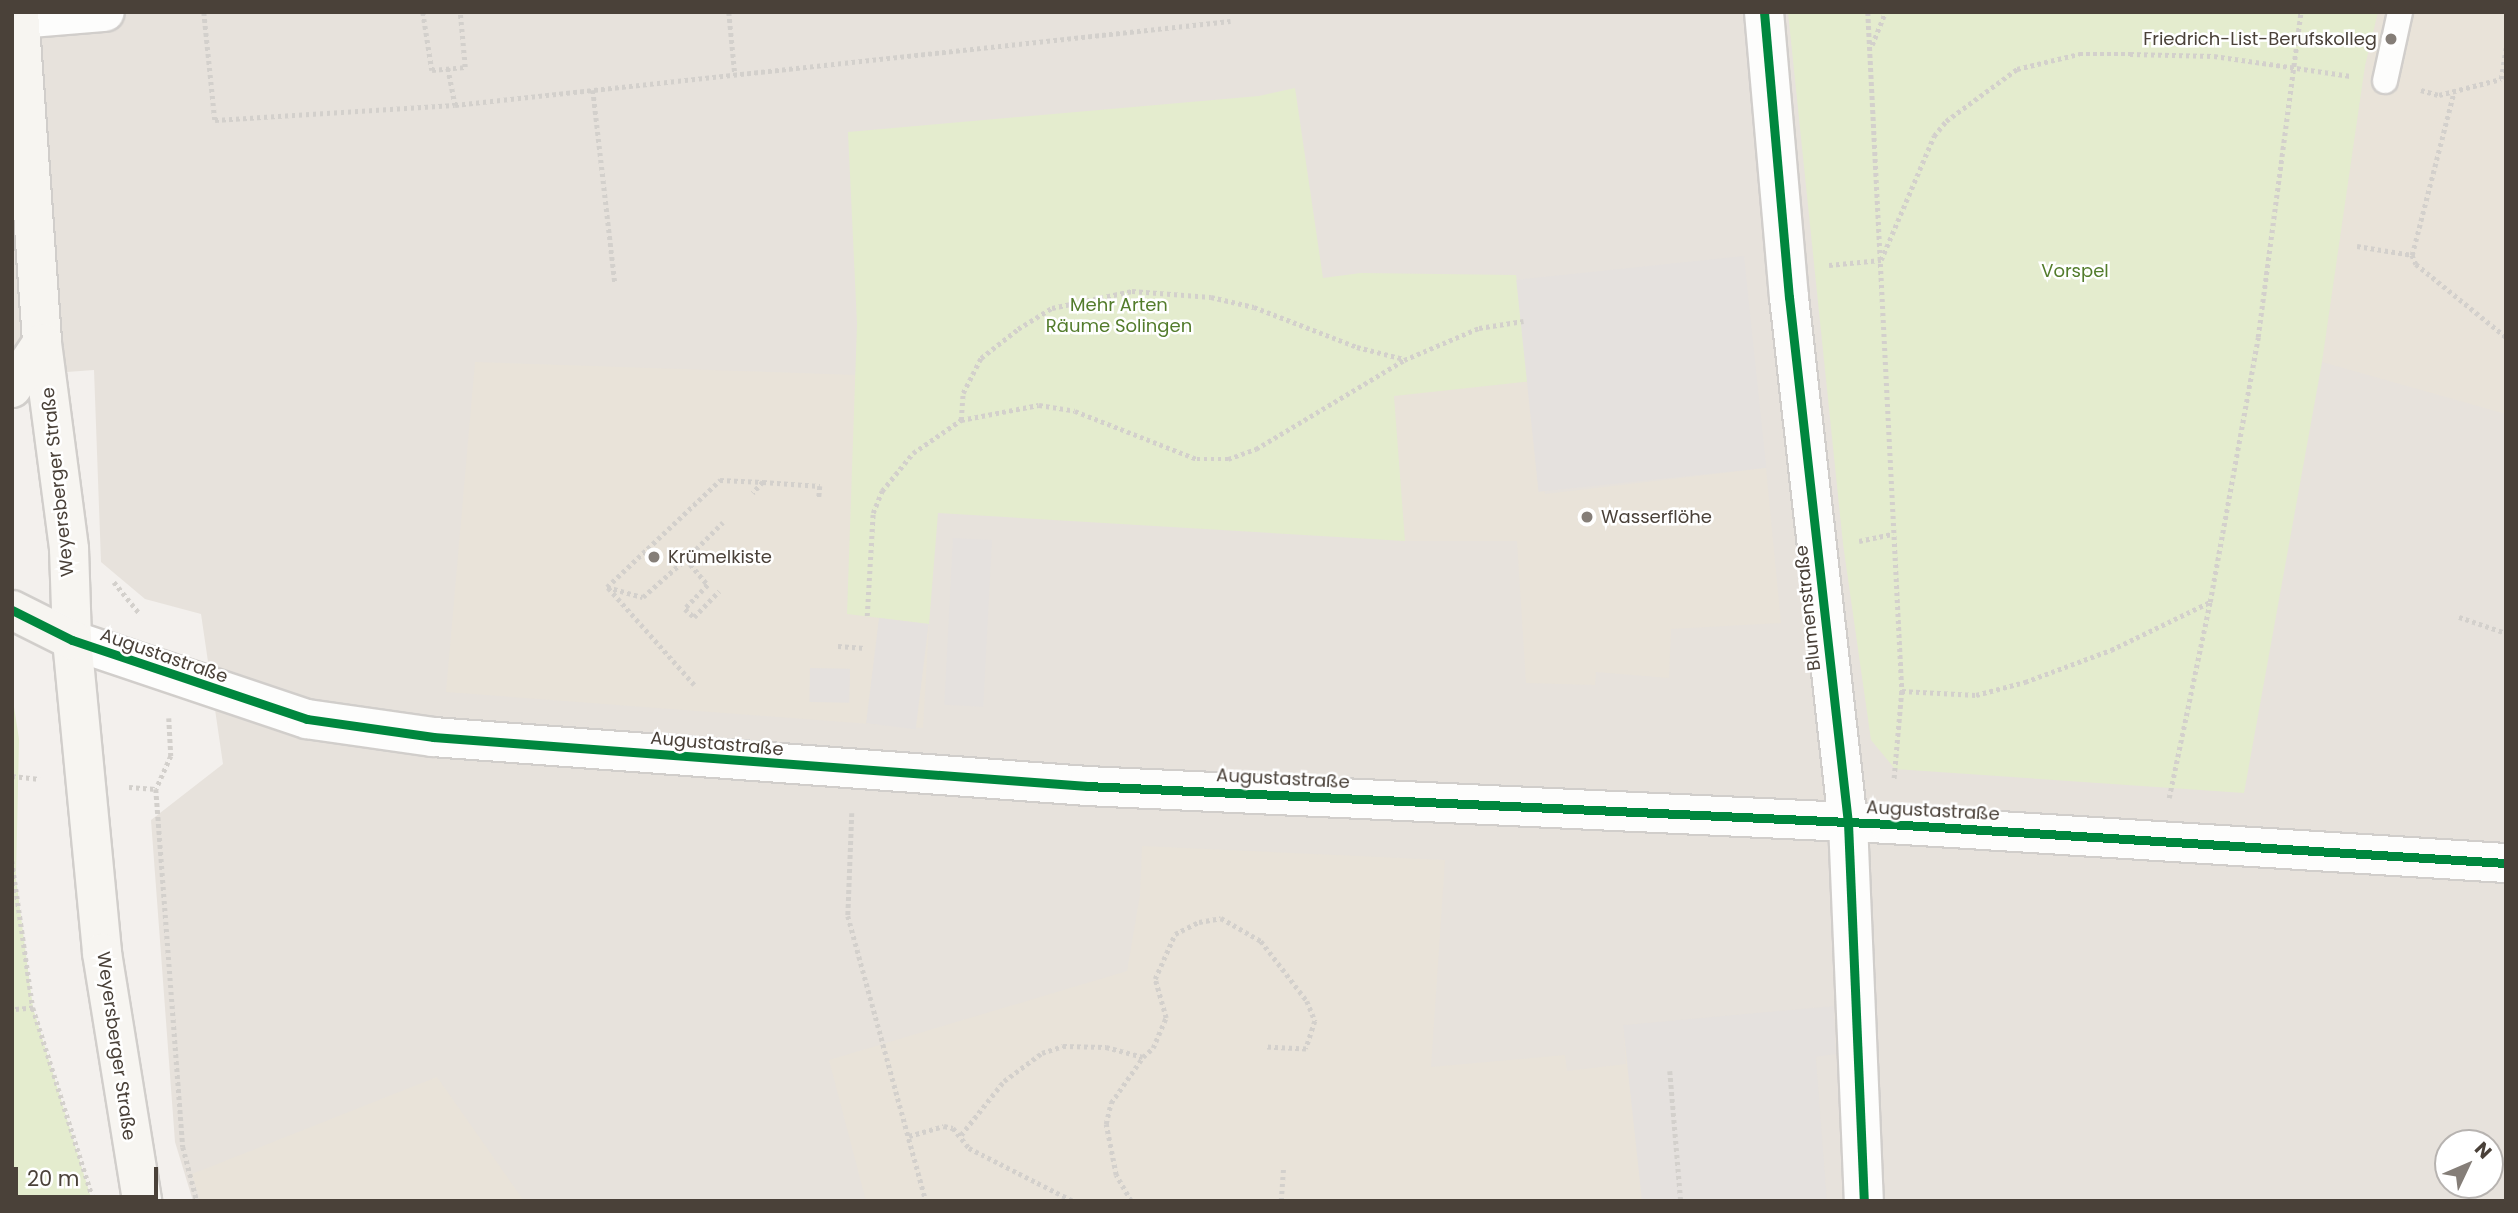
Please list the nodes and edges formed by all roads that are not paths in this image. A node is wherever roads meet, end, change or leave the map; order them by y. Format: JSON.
{"nodes":[{"id":1,"x":106,"y":12,"type":"edge"},
{"id":2,"x":1764,"y":12,"type":"edge"},
{"id":3,"x":2400,"y":12,"type":"edge"},
{"id":4,"x":19,"y":16,"type":"edge"},
{"id":5,"x":2385,"y":81,"type":"road end"},
{"id":6,"x":42,"y":344,"type":"junction"},
{"id":7,"x":12,"y":388,"type":"edge"},
{"id":8,"x":12,"y":610,"type":"edge"},
{"id":9,"x":72,"y":640,"type":"junction"},
{"id":10,"x":1848,"y":823,"type":"junction"},
{"id":11,"x":2506,"y":863,"type":"edge"},
{"id":12,"x":142,"y":1201,"type":"edge"},
{"id":13,"x":1864,"y":1201,"type":"edge"}],
"edges":[{"from":1,"to":4,"type":"street"},
{"from":2,"to":10,"type":"street","name":"Blumenstraße"},
{"from":3,"to":5,"type":"lane"},
{"from":4,"to":6,"type":"street","name":"Weyersberger Straße"},
{"from":6,"to":7,"type":"street"},
{"from":6,"to":9,"type":"street","name":"Weyersberger Straße"},
{"from":8,"to":9,"type":"street"},
{"from":9,"to":10,"type":"street","name":"Augustastraße"},
{"from":9,"to":12,"type":"street","name":"Weyersberger Straße"},
{"from":10,"to":11,"type":"street","name":"Augustastraße"},
{"from":10,"to":13,"type":"street","name":"Blumenstraße"}]}
